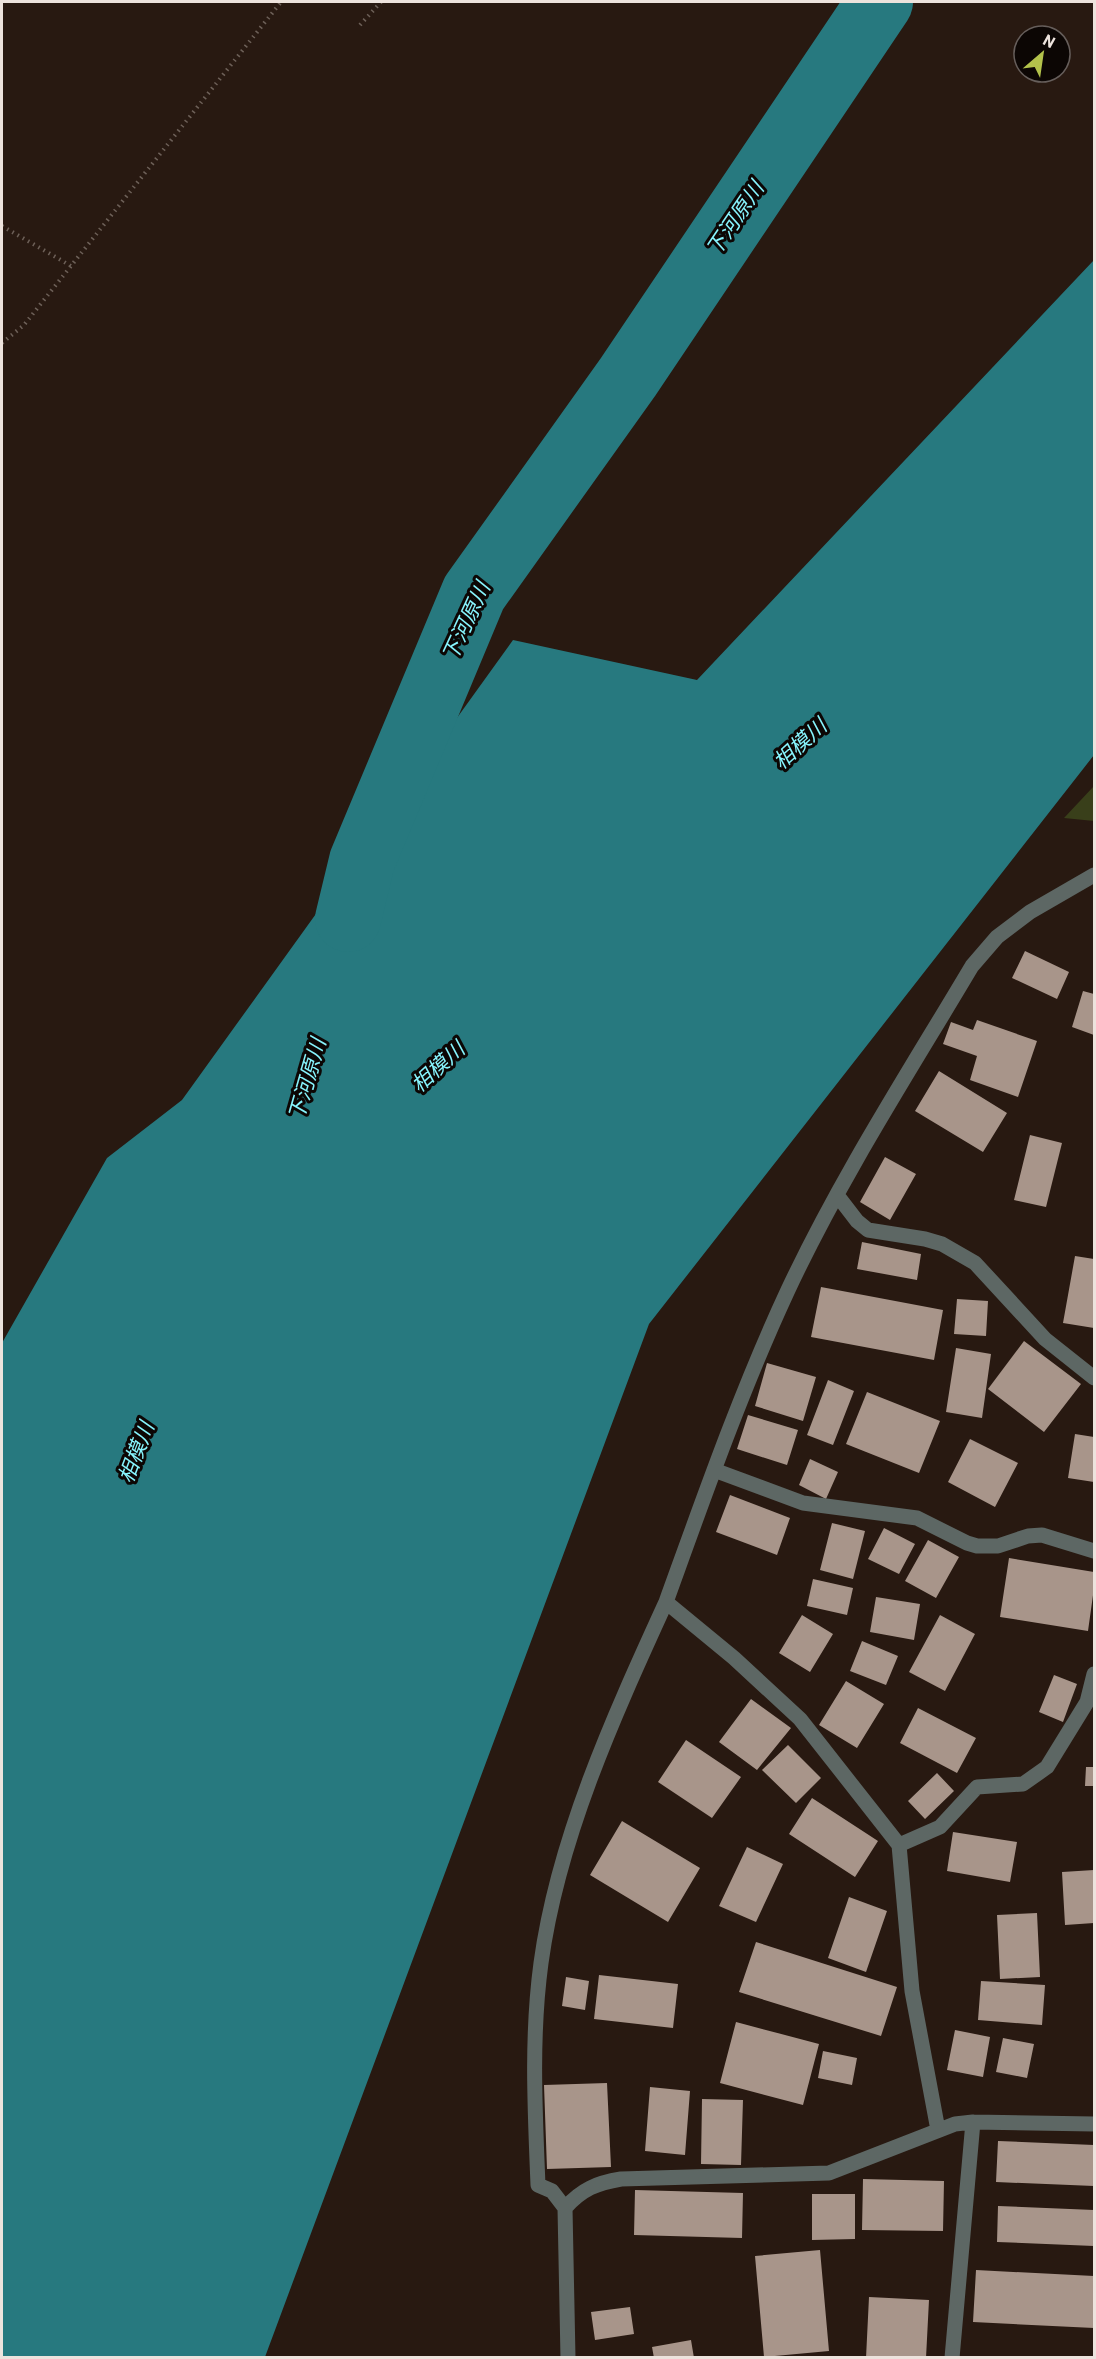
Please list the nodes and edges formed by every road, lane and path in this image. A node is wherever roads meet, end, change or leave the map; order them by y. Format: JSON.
{"nodes":[{"id":1,"x":281,"y":2,"type":"edge"},
{"id":2,"x":381,"y":2,"type":"edge"},
{"id":3,"x":360,"y":25,"type":"dead end"},
{"id":4,"x":2,"y":226,"type":"edge"},
{"id":5,"x":71,"y":266,"type":"junction"},
{"id":6,"x":2,"y":343,"type":"edge"},
{"id":7,"x":1095,"y":875,"type":"edge"},
{"id":8,"x":837,"y":1195,"type":"junction"},
{"id":9,"x":1095,"y":1378,"type":"edge"},
{"id":10,"x":714,"y":1470,"type":"junction"},
{"id":11,"x":1095,"y":1551,"type":"edge"},
{"id":12,"x":666,"y":1602,"type":"junction"},
{"id":13,"x":1095,"y":1674,"type":"edge"},
{"id":14,"x":899,"y":1845,"type":"junction"},
{"id":15,"x":973,"y":2122,"type":"junction"},
{"id":16,"x":1095,"y":2124,"type":"edge"},
{"id":17,"x":938,"y":2130,"type":"junction"},
{"id":18,"x":565,"y":2208,"type":"junction"},
{"id":19,"x":568,"y":2358,"type":"edge"},
{"id":20,"x":952,"y":2358,"type":"edge"}],
"edges":[{"from":1,"to":5,"type":"path"},
{"from":2,"to":3,"type":"path"},
{"from":4,"to":5,"type":"path"},
{"from":5,"to":6,"type":"path"},
{"from":7,"to":8,"type":"street"},
{"from":8,"to":9,"type":"street"},
{"from":8,"to":10,"type":"street"},
{"from":10,"to":11,"type":"street"},
{"from":10,"to":12,"type":"street"},
{"from":12,"to":14,"type":"street"},
{"from":12,"to":18,"type":"street"},
{"from":13,"to":14,"type":"street"},
{"from":14,"to":17,"type":"street"},
{"from":15,"to":16,"type":"street"},
{"from":15,"to":17,"type":"street"},
{"from":15,"to":20,"type":"street"},
{"from":17,"to":18,"type":"street"},
{"from":18,"to":19,"type":"street"}]}
